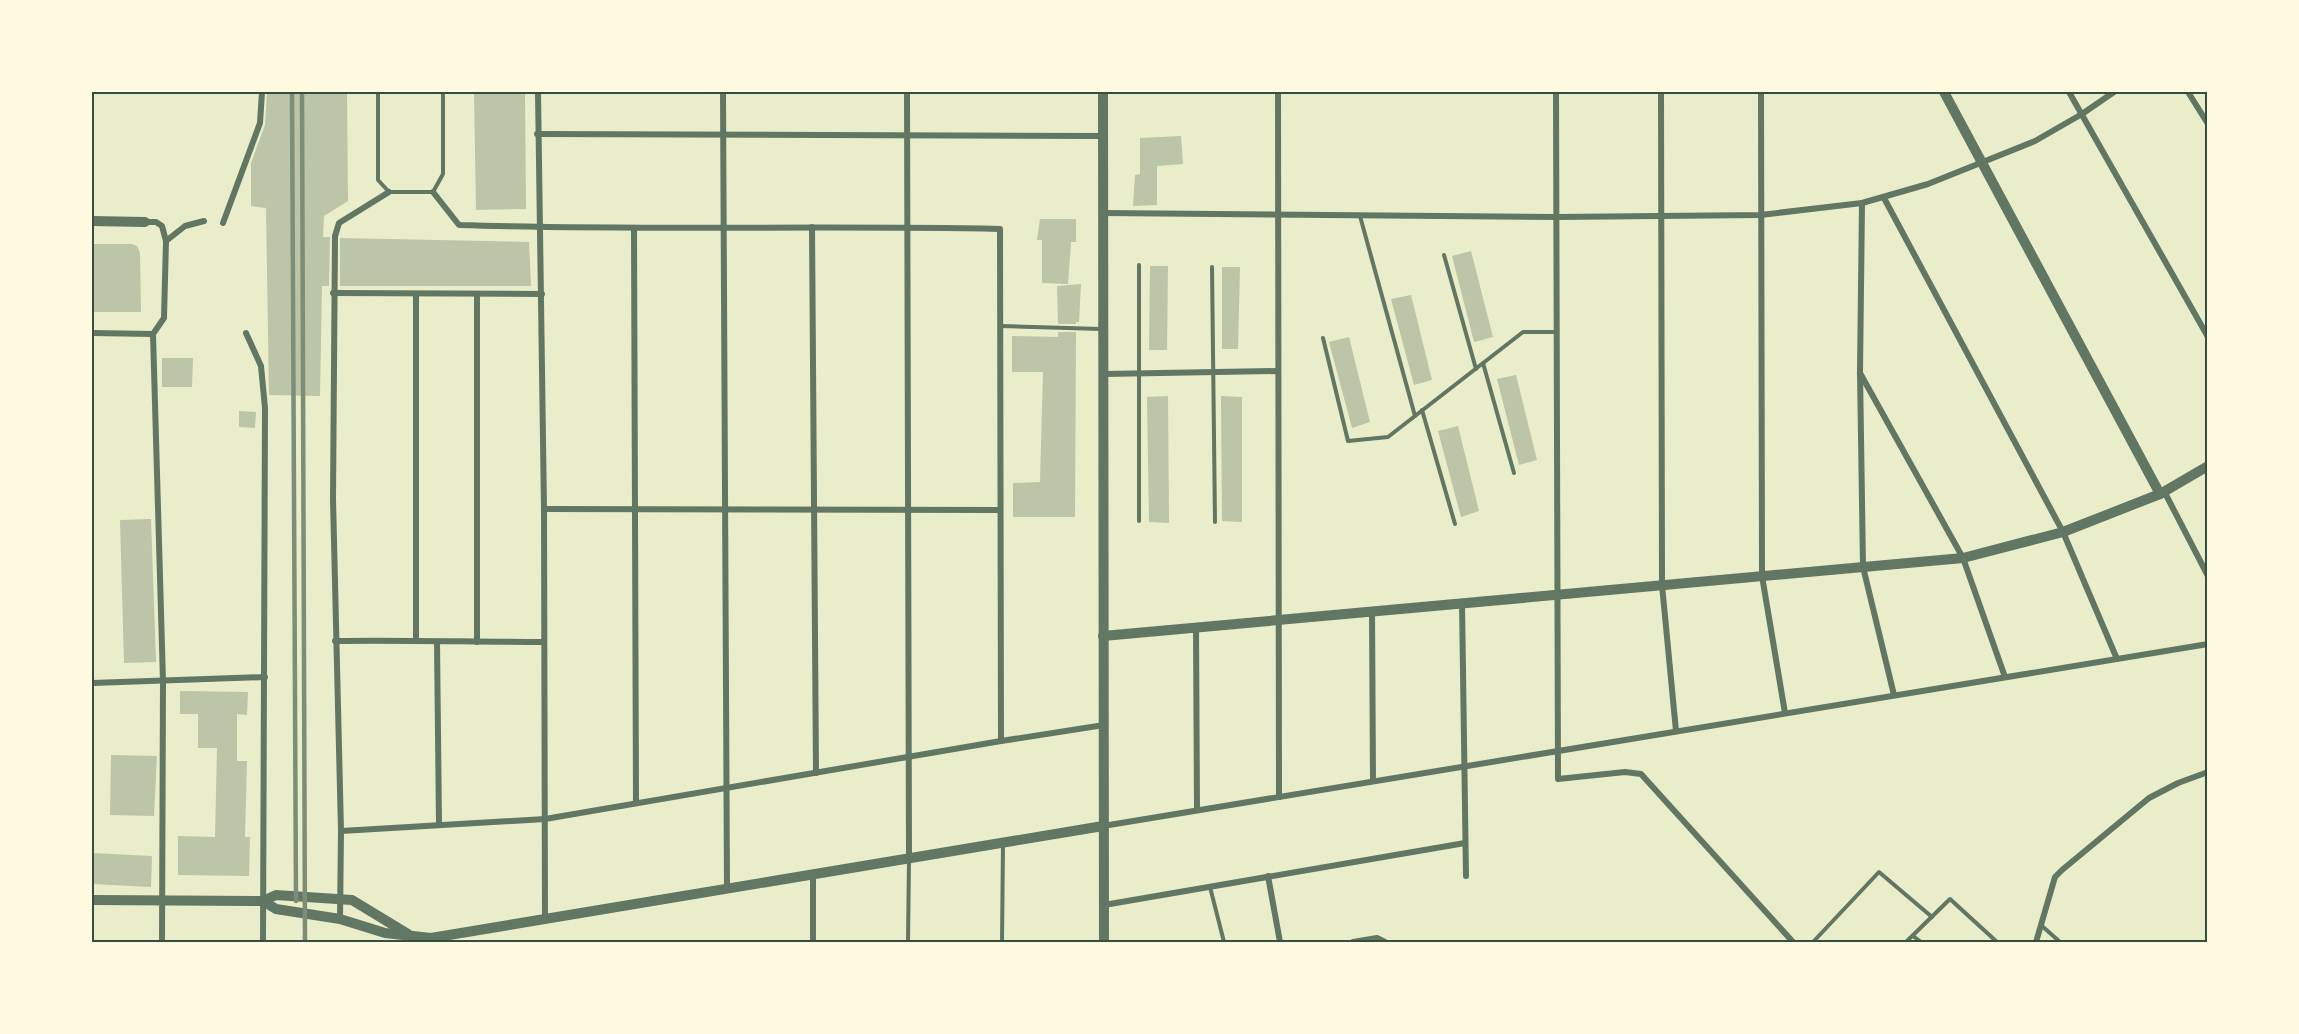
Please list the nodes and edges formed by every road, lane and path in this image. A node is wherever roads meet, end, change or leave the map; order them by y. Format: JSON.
{"nodes":[{"id":1,"x":262,"y":92,"type":"edge"},
{"id":2,"x":378,"y":92,"type":"edge"},
{"id":3,"x":442,"y":92,"type":"edge"},
{"id":4,"x":538,"y":92,"type":"edge"},
{"id":5,"x":723,"y":92,"type":"edge"},
{"id":6,"x":907,"y":92,"type":"edge"},
{"id":7,"x":1102,"y":92,"type":"edge"},
{"id":8,"x":1278,"y":92,"type":"edge"},
{"id":9,"x":1556,"y":92,"type":"edge"},
{"id":10,"x":1661,"y":92,"type":"edge"},
{"id":11,"x":1761,"y":92,"type":"edge"},
{"id":12,"x":1944,"y":92,"type":"edge"},
{"id":13,"x":2069,"y":92,"type":"edge"},
{"id":14,"x":2114,"y":92,"type":"edge"},
{"id":15,"x":2187,"y":92,"type":"edge"},
{"id":16,"x":2082,"y":114,"type":"junction"},
{"id":17,"x":2208,"y":124,"type":"edge"},
{"id":18,"x":537,"y":134,"type":"junction"},
{"id":19,"x":907,"y":135,"type":"junction"},
{"id":20,"x":724,"y":136,"type":"junction"},
{"id":21,"x":1102,"y":136,"type":"junction"},
{"id":22,"x":1982,"y":164,"type":"junction"},
{"id":23,"x":389,"y":192,"type":"junction"},
{"id":24,"x":433,"y":192,"type":"junction"},
{"id":25,"x":1884,"y":198,"type":"junction"},
{"id":26,"x":1862,"y":203,"type":"junction"},
{"id":27,"x":1103,"y":213,"type":"junction"},
{"id":28,"x":1661,"y":215,"type":"junction"},
{"id":29,"x":1760,"y":215,"type":"junction"},
{"id":30,"x":1278,"y":216,"type":"junction"},
{"id":31,"x":1360,"y":216,"type":"junction"},
{"id":32,"x":1557,"y":217,"type":"junction"},
{"id":33,"x":92,"y":221,"type":"edge"},
{"id":34,"x":204,"y":221,"type":"dead end"},
{"id":35,"x":145,"y":222,"type":"joint"},
{"id":36,"x":223,"y":223,"type":"dead end"},
{"id":37,"x":724,"y":227,"type":"junction"},
{"id":38,"x":812,"y":227,"type":"junction"},
{"id":39,"x":907,"y":227,"type":"junction"},
{"id":40,"x":540,"y":228,"type":"junction"},
{"id":41,"x":634,"y":228,"type":"junction"},
{"id":42,"x":166,"y":241,"type":"junction"},
{"id":43,"x":1444,"y":255,"type":"dead end"},
{"id":44,"x":1139,"y":265,"type":"dead end"},
{"id":45,"x":1212,"y":267,"type":"dead end"},
{"id":46,"x":333,"y":293,"type":"junction"},
{"id":47,"x":416,"y":294,"type":"junction"},
{"id":48,"x":477,"y":294,"type":"junction"},
{"id":49,"x":542,"y":294,"type":"junction"},
{"id":50,"x":1000,"y":326,"type":"junction"},
{"id":51,"x":1104,"y":329,"type":"junction"},
{"id":52,"x":1557,"y":332,"type":"junction"},
{"id":53,"x":92,"y":333,"type":"edge"},
{"id":54,"x":246,"y":333,"type":"dead end"},
{"id":55,"x":153,"y":334,"type":"junction"},
{"id":56,"x":2208,"y":337,"type":"edge"},
{"id":57,"x":1323,"y":338,"type":"dead end"},
{"id":58,"x":1483,"y":363,"type":"junction"},
{"id":59,"x":1476,"y":369,"type":"junction"},
{"id":60,"x":1278,"y":371,"type":"junction"},
{"id":61,"x":1214,"y":372,"type":"junction"},
{"id":62,"x":1860,"y":372,"type":"junction"},
{"id":63,"x":1104,"y":374,"type":"junction"},
{"id":64,"x":1138,"y":374,"type":"junction"},
{"id":65,"x":1422,"y":410,"type":"junction"},
{"id":66,"x":1415,"y":416,"type":"junction"},
{"id":67,"x":2208,"y":466,"type":"edge"},
{"id":68,"x":1514,"y":473,"type":"dead end"},
{"id":69,"x":2162,"y":493,"type":"junction"},
{"id":70,"x":544,"y":509,"type":"junction"},
{"id":71,"x":635,"y":509,"type":"junction"},
{"id":72,"x":725,"y":509,"type":"junction"},
{"id":73,"x":815,"y":510,"type":"junction"},
{"id":74,"x":908,"y":510,"type":"junction"},
{"id":75,"x":1000,"y":510,"type":"junction"},
{"id":76,"x":1139,"y":521,"type":"dead end"},
{"id":77,"x":1215,"y":522,"type":"dead end"},
{"id":78,"x":1455,"y":524,"type":"dead end"},
{"id":79,"x":2063,"y":532,"type":"junction"},
{"id":80,"x":1963,"y":558,"type":"junction"},
{"id":81,"x":1863,"y":567,"type":"junction"},
{"id":82,"x":1762,"y":576,"type":"junction"},
{"id":83,"x":2208,"y":576,"type":"edge"},
{"id":84,"x":1662,"y":585,"type":"junction"},
{"id":85,"x":1557,"y":595,"type":"junction"},
{"id":86,"x":1462,"y":603,"type":"junction"},
{"id":87,"x":1372,"y":611,"type":"junction"},
{"id":88,"x":1280,"y":619,"type":"junction"},
{"id":89,"x":1196,"y":626,"type":"junction"},
{"id":90,"x":1103,"y":636,"type":"junction"},
{"id":91,"x":416,"y":639,"type":"junction"},
{"id":92,"x":335,"y":641,"type":"junction"},
{"id":93,"x":437,"y":642,"type":"junction"},
{"id":94,"x":477,"y":642,"type":"junction"},
{"id":95,"x":544,"y":642,"type":"junction"},
{"id":96,"x":2208,"y":644,"type":"edge"},
{"id":97,"x":2117,"y":659,"type":"junction"},
{"id":98,"x":265,"y":677,"type":"junction"},
{"id":99,"x":2005,"y":677,"type":"junction"},
{"id":100,"x":163,"y":681,"type":"junction"},
{"id":101,"x":92,"y":683,"type":"edge"},
{"id":102,"x":1894,"y":695,"type":"junction"},
{"id":103,"x":1785,"y":713,"type":"junction"},
{"id":104,"x":1104,"y":725,"type":"junction"},
{"id":105,"x":1676,"y":731,"type":"junction"},
{"id":106,"x":1001,"y":741,"type":"junction"},
{"id":107,"x":1558,"y":750,"type":"junction"},
{"id":108,"x":909,"y":756,"type":"junction"},
{"id":109,"x":1465,"y":765,"type":"junction"},
{"id":110,"x":2208,"y":772,"type":"edge"},
{"id":111,"x":816,"y":773,"type":"junction"},
{"id":112,"x":1373,"y":781,"type":"junction"},
{"id":113,"x":726,"y":787,"type":"junction"},
{"id":114,"x":1279,"y":797,"type":"junction"},
{"id":115,"x":636,"y":803,"type":"junction"},
{"id":116,"x":1197,"y":810,"type":"junction"},
{"id":117,"x":545,"y":819,"type":"junction"},
{"id":118,"x":439,"y":824,"type":"junction"},
{"id":119,"x":1103,"y":826,"type":"junction"},
{"id":120,"x":341,"y":831,"type":"junction"},
{"id":121,"x":1003,"y":843,"type":"junction"},
{"id":122,"x":1465,"y":843,"type":"junction"},
{"id":123,"x":909,"y":858,"type":"junction"},
{"id":124,"x":813,"y":874,"type":"junction"},
{"id":125,"x":1268,"y":876,"type":"junction"},
{"id":126,"x":1466,"y":876,"type":"dead end"},
{"id":127,"x":1209,"y":886,"type":"junction"},
{"id":128,"x":727,"y":888,"type":"junction"},
{"id":129,"x":341,"y":899,"type":"junction"},
{"id":130,"x":92,"y":900,"type":"edge"},
{"id":131,"x":162,"y":900,"type":"junction"},
{"id":132,"x":263,"y":901,"type":"junction"},
{"id":133,"x":1104,"y":904,"type":"junction"},
{"id":134,"x":1932,"y":916,"type":"junction"},
{"id":135,"x":340,"y":919,"type":"junction"},
{"id":136,"x":545,"y":919,"type":"junction"},
{"id":137,"x":2042,"y":926,"type":"junction"},
{"id":138,"x":411,"y":936,"type":"junction"},
{"id":139,"x":1913,"y":936,"type":"junction"},
{"id":140,"x":162,"y":942,"type":"edge"},
{"id":141,"x":263,"y":942,"type":"edge"},
{"id":142,"x":813,"y":942,"type":"edge"},
{"id":143,"x":908,"y":942,"type":"edge"},
{"id":144,"x":1002,"y":942,"type":"edge"},
{"id":145,"x":1104,"y":942,"type":"edge"},
{"id":146,"x":1224,"y":942,"type":"edge"},
{"id":147,"x":1280,"y":942,"type":"edge"},
{"id":148,"x":1353,"y":942,"type":"edge"},
{"id":149,"x":1385,"y":942,"type":"edge"},
{"id":150,"x":1793,"y":942,"type":"edge"},
{"id":151,"x":1813,"y":942,"type":"edge"},
{"id":152,"x":1906,"y":942,"type":"edge"},
{"id":153,"x":1921,"y":942,"type":"edge"},
{"id":154,"x":1997,"y":942,"type":"edge"},
{"id":155,"x":2036,"y":942,"type":"edge"},
{"id":156,"x":2060,"y":942,"type":"edge"}],
"edges":[{"from":1,"to":36,"type":"street"},
{"from":2,"to":23,"type":"lane"},
{"from":3,"to":24,"type":"lane"},
{"from":4,"to":18,"type":"street"},
{"from":5,"to":20,"type":"street"},
{"from":6,"to":19,"type":"street"},
{"from":7,"to":21,"type":"street"},
{"from":8,"to":30,"type":"street"},
{"from":9,"to":32,"type":"street"},
{"from":10,"to":28,"type":"street"},
{"from":11,"to":29,"type":"street"},
{"from":12,"to":22,"type":"street"},
{"from":13,"to":16,"type":"street"},
{"from":14,"to":16,"type":"street"},
{"from":15,"to":17,"type":"street"},
{"from":16,"to":22,"type":"street"},
{"from":16,"to":56,"type":"street"},
{"from":18,"to":20,"type":"street"},
{"from":18,"to":40,"type":"street"},
{"from":19,"to":20,"type":"street"},
{"from":19,"to":21,"type":"street"},
{"from":19,"to":39,"type":"street"},
{"from":20,"to":37,"type":"street"},
{"from":21,"to":27,"type":"street"},
{"from":22,"to":25,"type":"street"},
{"from":22,"to":69,"type":"street"},
{"from":23,"to":24,"type":"lane"},
{"from":23,"to":46,"type":"street"},
{"from":24,"to":40,"type":"street"},
{"from":25,"to":26,"type":"street"},
{"from":25,"to":79,"type":"street"},
{"from":26,"to":29,"type":"street"},
{"from":26,"to":62,"type":"street"},
{"from":27,"to":30,"type":"street"},
{"from":27,"to":51,"type":"street"},
{"from":28,"to":29,"type":"street"},
{"from":28,"to":32,"type":"street"},
{"from":28,"to":84,"type":"street"},
{"from":29,"to":82,"type":"street"},
{"from":30,"to":31,"type":"street"},
{"from":30,"to":60,"type":"street"},
{"from":31,"to":32,"type":"street"},
{"from":31,"to":66,"type":"lane"},
{"from":32,"to":52,"type":"street"},
{"from":33,"to":35,"type":"street"},
{"from":34,"to":42,"type":"street"},
{"from":35,"to":42,"type":"street"},
{"from":37,"to":38,"type":"street"},
{"from":37,"to":41,"type":"street"},
{"from":37,"to":72,"type":"street"},
{"from":38,"to":39,"type":"street"},
{"from":38,"to":73,"type":"street"},
{"from":39,"to":50,"type":"street"},
{"from":39,"to":74,"type":"street"},
{"from":40,"to":41,"type":"street"},
{"from":40,"to":49,"type":"street"},
{"from":41,"to":71,"type":"street"},
{"from":42,"to":55,"type":"street"},
{"from":43,"to":59,"type":"lane"},
{"from":44,"to":64,"type":"lane"},
{"from":45,"to":61,"type":"lane"},
{"from":46,"to":47,"type":"street"},
{"from":46,"to":92,"type":"street"},
{"from":47,"to":48,"type":"street"},
{"from":47,"to":91,"type":"street"},
{"from":48,"to":49,"type":"street"},
{"from":48,"to":94,"type":"street"},
{"from":49,"to":70,"type":"street"},
{"from":50,"to":51,"type":"lane"},
{"from":50,"to":75,"type":"street"},
{"from":51,"to":63,"type":"street"},
{"from":52,"to":58,"type":"lane"},
{"from":52,"to":85,"type":"street"},
{"from":53,"to":55,"type":"street"},
{"from":54,"to":98,"type":"street"},
{"from":55,"to":100,"type":"street"},
{"from":57,"to":66,"type":"lane"},
{"from":58,"to":59,"type":"lane"},
{"from":58,"to":68,"type":"lane"},
{"from":59,"to":65,"type":"lane"},
{"from":60,"to":61,"type":"street"},
{"from":60,"to":88,"type":"street"},
{"from":61,"to":64,"type":"street"},
{"from":61,"to":77,"type":"lane"},
{"from":62,"to":80,"type":"street"},
{"from":62,"to":81,"type":"street"},
{"from":63,"to":64,"type":"street"},
{"from":63,"to":90,"type":"street"},
{"from":64,"to":76,"type":"lane"},
{"from":65,"to":66,"type":"lane"},
{"from":65,"to":78,"type":"lane"},
{"from":67,"to":69,"type":"street"},
{"from":69,"to":79,"type":"street"},
{"from":69,"to":83,"type":"street"},
{"from":70,"to":71,"type":"street"},
{"from":70,"to":95,"type":"street"},
{"from":71,"to":72,"type":"street"},
{"from":71,"to":115,"type":"street"},
{"from":72,"to":73,"type":"street"},
{"from":72,"to":113,"type":"street"},
{"from":73,"to":74,"type":"street"},
{"from":73,"to":111,"type":"street"},
{"from":74,"to":75,"type":"street"},
{"from":74,"to":108,"type":"street"},
{"from":75,"to":106,"type":"street"},
{"from":79,"to":80,"type":"street"},
{"from":79,"to":97,"type":"street"},
{"from":80,"to":81,"type":"street"},
{"from":80,"to":99,"type":"street"},
{"from":81,"to":82,"type":"street"},
{"from":81,"to":102,"type":"street"},
{"from":82,"to":84,"type":"street"},
{"from":82,"to":103,"type":"street"},
{"from":84,"to":85,"type":"street"},
{"from":84,"to":105,"type":"street"},
{"from":85,"to":86,"type":"street"},
{"from":85,"to":107,"type":"street"},
{"from":86,"to":87,"type":"street"},
{"from":86,"to":109,"type":"street"},
{"from":87,"to":88,"type":"street"},
{"from":87,"to":112,"type":"street"},
{"from":88,"to":89,"type":"street"},
{"from":88,"to":114,"type":"street"},
{"from":89,"to":90,"type":"street"},
{"from":89,"to":116,"type":"street"},
{"from":90,"to":104,"type":"street"},
{"from":91,"to":92,"type":"street"},
{"from":91,"to":93,"type":"street"},
{"from":92,"to":120,"type":"street"},
{"from":93,"to":94,"type":"street"},
{"from":93,"to":118,"type":"street"},
{"from":94,"to":95,"type":"street"},
{"from":95,"to":117,"type":"street"},
{"from":96,"to":97,"type":"street"},
{"from":97,"to":99,"type":"street"},
{"from":98,"to":100,"type":"street"},
{"from":98,"to":132,"type":"street"},
{"from":99,"to":102,"type":"street"},
{"from":100,"to":101,"type":"street"},
{"from":100,"to":131,"type":"street"},
{"from":102,"to":103,"type":"street"},
{"from":103,"to":105,"type":"street"},
{"from":104,"to":106,"type":"street"},
{"from":104,"to":119,"type":"street"},
{"from":105,"to":107,"type":"street"},
{"from":106,"to":108,"type":"street"},
{"from":107,"to":109,"type":"street"},
{"from":107,"to":150,"type":"street"},
{"from":108,"to":111,"type":"street"},
{"from":108,"to":123,"type":"street"},
{"from":109,"to":112,"type":"street"},
{"from":109,"to":122,"type":"street"},
{"from":110,"to":137,"type":"street"},
{"from":111,"to":113,"type":"street"},
{"from":112,"to":114,"type":"street"},
{"from":113,"to":115,"type":"street"},
{"from":113,"to":128,"type":"street"},
{"from":114,"to":116,"type":"street"},
{"from":115,"to":117,"type":"street"},
{"from":116,"to":119,"type":"street"},
{"from":117,"to":118,"type":"street"},
{"from":117,"to":136,"type":"street"},
{"from":118,"to":120,"type":"street"},
{"from":119,"to":121,"type":"street"},
{"from":119,"to":133,"type":"street"},
{"from":120,"to":129,"type":"street"},
{"from":121,"to":123,"type":"street"},
{"from":121,"to":144,"type":"lane"},
{"from":122,"to":125,"type":"street"},
{"from":122,"to":126,"type":"street"},
{"from":123,"to":124,"type":"street"},
{"from":123,"to":143,"type":"lane"},
{"from":124,"to":128,"type":"street"},
{"from":124,"to":142,"type":"street"},
{"from":125,"to":127,"type":"street"},
{"from":125,"to":147,"type":"street"},
{"from":127,"to":133,"type":"street"},
{"from":127,"to":146,"type":"lane"},
{"from":128,"to":136,"type":"street"},
{"from":129,"to":132,"type":"street"},
{"from":129,"to":135,"type":"street"},
{"from":129,"to":138,"type":"street"},
{"from":130,"to":131,"type":"street"},
{"from":131,"to":132,"type":"street"},
{"from":131,"to":140,"type":"street"},
{"from":132,"to":135,"type":"street"},
{"from":132,"to":141,"type":"street"},
{"from":133,"to":145,"type":"street"},
{"from":134,"to":139,"type":"lane"},
{"from":134,"to":151,"type":"lane"},
{"from":134,"to":154,"type":"lane"},
{"from":135,"to":138,"type":"street"},
{"from":136,"to":138,"type":"street"},
{"from":137,"to":155,"type":"street"},
{"from":137,"to":156,"type":"lane"},
{"from":139,"to":152,"type":"lane"},
{"from":139,"to":153,"type":"lane"},
{"from":148,"to":149,"type":"street"}]}
